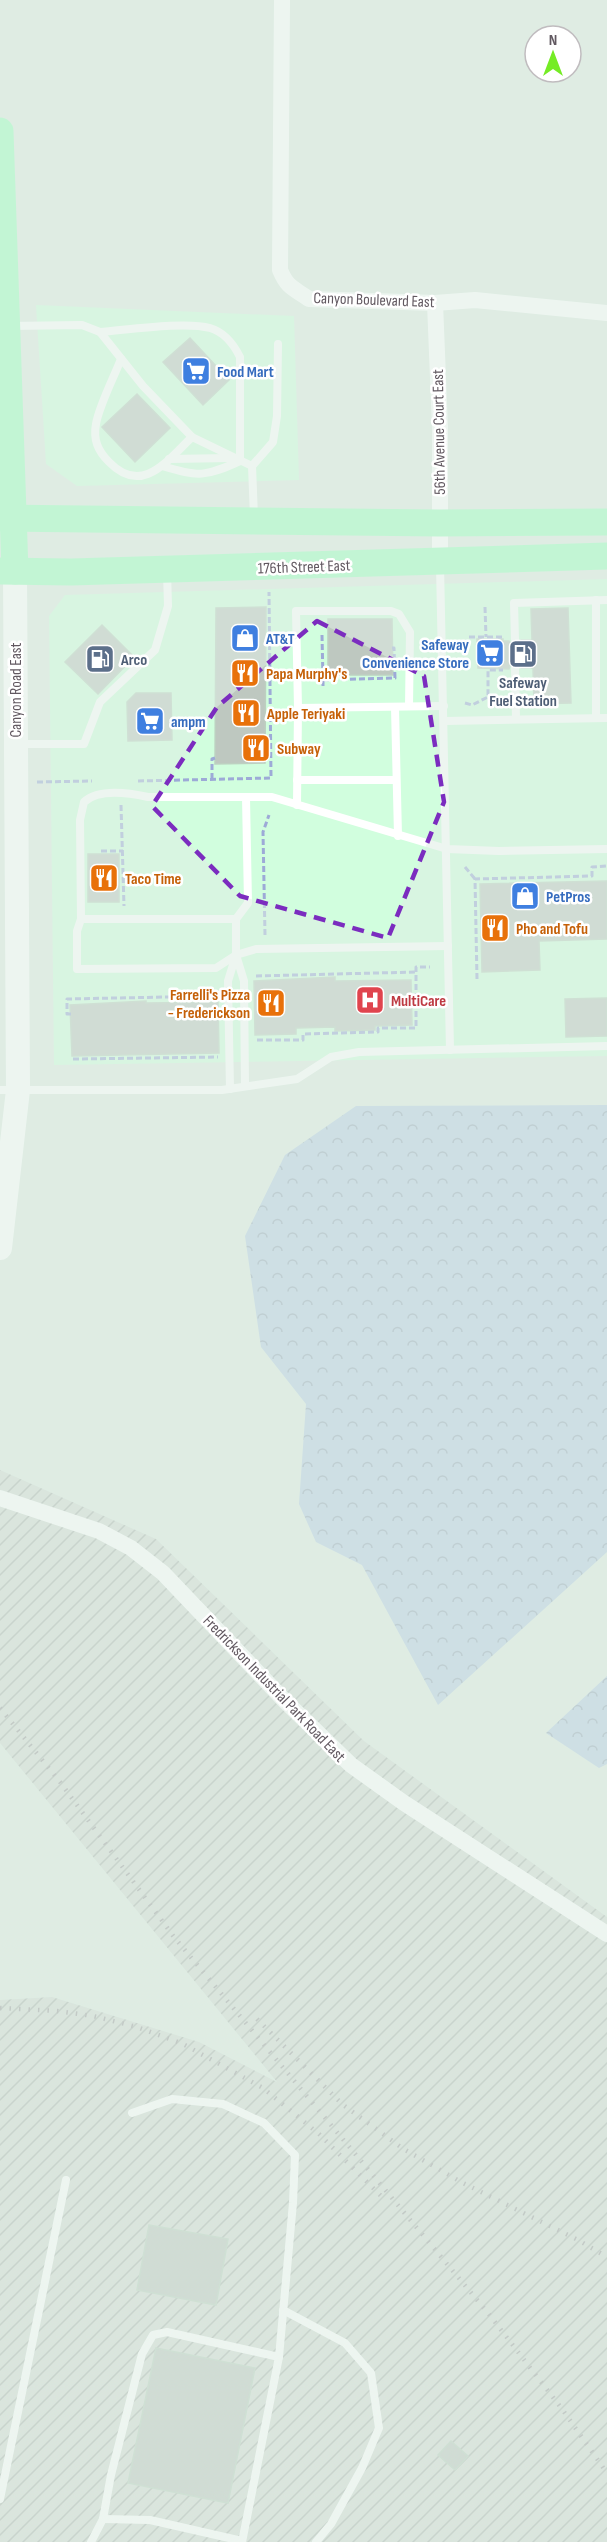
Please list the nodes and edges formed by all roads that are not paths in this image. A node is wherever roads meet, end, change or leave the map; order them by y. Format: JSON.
{"nodes":[{"id":1,"x":282,"y":0,"type":"edge"},
{"id":2,"x":0,"y":132,"type":"edge"},
{"id":3,"x":435,"y":303,"type":"junction"},
{"id":4,"x":607,"y":313,"type":"edge"},
{"id":5,"x":7,"y":326,"type":"junction"},
{"id":6,"x":100,"y":332,"type":"junction"},
{"id":7,"x":278,"y":344,"type":"dead end"},
{"id":8,"x":121,"y":359,"type":"junction"},
{"id":9,"x":192,"y":436,"type":"junction"},
{"id":10,"x":169,"y":459,"type":"junction"},
{"id":11,"x":237,"y":459,"type":"junction"},
{"id":12,"x":162,"y":466,"type":"junction"},
{"id":13,"x":252,"y":466,"type":"junction"},
{"id":14,"x":7,"y":518,"type":"edge"},
{"id":15,"x":254,"y":520,"type":"junction"},
{"id":16,"x":439,"y":522,"type":"junction"},
{"id":17,"x":607,"y":522,"type":"edge"},
{"id":18,"x":607,"y":556,"type":"edge"},
{"id":19,"x":440,"y":562,"type":"junction"},
{"id":20,"x":166,"y":569,"type":"junction"},
{"id":21,"x":7,"y":571,"type":"edge"},
{"id":22,"x":596,"y":600,"type":"junction"},
{"id":23,"x":607,"y":600,"type":"edge"},
{"id":24,"x":510,"y":641,"type":"road end"},
{"id":25,"x":511,"y":669,"type":"road end"},
{"id":26,"x":409,"y":706,"type":"junction"},
{"id":27,"x":444,"y":706,"type":"junction"},
{"id":28,"x":395,"y":707,"type":"junction"},
{"id":29,"x":298,"y":708,"type":"junction"},
{"id":30,"x":596,"y":718,"type":"junction"},
{"id":31,"x":607,"y":718,"type":"edge"},
{"id":32,"x":516,"y":719,"type":"junction"},
{"id":33,"x":445,"y":721,"type":"junction"},
{"id":34,"x":16,"y":744,"type":"junction"},
{"id":35,"x":297,"y":780,"type":"junction"},
{"id":36,"x":396,"y":780,"type":"junction"},
{"id":37,"x":246,"y":797,"type":"junction"},
{"id":38,"x":297,"y":805,"type":"junction"},
{"id":39,"x":398,"y":836,"type":"junction"},
{"id":40,"x":447,"y":849,"type":"junction"},
{"id":41,"x":607,"y":849,"type":"edge"},
{"id":42,"x":81,"y":919,"type":"junction"},
{"id":43,"x":236,"y":919,"type":"junction"},
{"id":44,"x":448,"y":946,"type":"junction"},
{"id":45,"x":236,"y":955,"type":"junction"},
{"id":46,"x":607,"y":1046,"type":"edge"},
{"id":47,"x":450,"y":1050,"type":"junction"},
{"id":48,"x":245,"y":1086,"type":"junction"},
{"id":49,"x":230,"y":1089,"type":"junction"},
{"id":50,"x":9,"y":1090,"type":"edge"},
{"id":51,"x":0,"y":1248,"type":"edge"},
{"id":52,"x":0,"y":1498,"type":"edge"},
{"id":53,"x":607,"y":1934,"type":"edge"},
{"id":54,"x":132,"y":2113,"type":"dead end"},
{"id":55,"x":66,"y":2180,"type":"dead end"},
{"id":56,"x":283,"y":2310,"type":"junction"},
{"id":57,"x":279,"y":2357,"type":"junction"},
{"id":58,"x":0,"y":2499,"type":"edge"},
{"id":59,"x":103,"y":2519,"type":"junction"},
{"id":60,"x":242,"y":2541,"type":"edge"},
{"id":61,"x":91,"y":2542,"type":"edge"},
{"id":62,"x":316,"y":2542,"type":"edge"}],
"edges":[{"from":1,"to":3,"type":"street","name":"Canyon Boulevard East"},
{"from":2,"to":5,"type":"main road","name":"Canyon Road East"},
{"from":3,"to":4,"type":"street","name":"Canyon Boulevard East"},
{"from":3,"to":16,"type":"street","name":"56th Avenue Court East"},
{"from":5,"to":6,"type":"lane"},
{"from":5,"to":14,"type":"main road","name":"Canyon Road East"},
{"from":6,"to":8,"type":"lane"},
{"from":6,"to":11,"type":"lane"},
{"from":7,"to":13,"type":"lane"},
{"from":8,"to":9,"type":"lane"},
{"from":8,"to":12,"type":"lane"},
{"from":9,"to":10,"type":"lane"},
{"from":9,"to":11,"type":"lane"},
{"from":10,"to":11,"type":"lane"},
{"from":10,"to":12,"type":"lane"},
{"from":11,"to":12,"type":"lane"},
{"from":11,"to":13,"type":"lane"},
{"from":13,"to":15,"type":"lane"},
{"from":14,"to":15,"type":"main road"},
{"from":14,"to":21,"type":"main road","name":"Canyon Road East"},
{"from":15,"to":16,"type":"main road"},
{"from":16,"to":17,"type":"main road"},
{"from":16,"to":19,"type":"street","name":"56th Avenue Court East"},
{"from":18,"to":19,"type":"main road","name":"176th Street East"},
{"from":19,"to":20,"type":"main road","name":"176th Street East"},
{"from":19,"to":27,"type":"lane"},
{"from":20,"to":21,"type":"main road","name":"176th Street East"},
{"from":20,"to":34,"type":"lane"},
{"from":21,"to":34,"type":"main road","name":"Canyon Road East"},
{"from":22,"to":23,"type":"lane"},
{"from":22,"to":24,"type":"lane"},
{"from":22,"to":30,"type":"lane"},
{"from":25,"to":32,"type":"lane"},
{"from":26,"to":27,"type":"lane"},
{"from":26,"to":28,"type":"lane"},
{"from":26,"to":29,"type":"lane"},
{"from":27,"to":33,"type":"lane"},
{"from":28,"to":29,"type":"lane"},
{"from":28,"to":36,"type":"lane"},
{"from":29,"to":35,"type":"lane"},
{"from":30,"to":31,"type":"lane"},
{"from":30,"to":32,"type":"lane"},
{"from":32,"to":33,"type":"lane"},
{"from":33,"to":40,"type":"lane"},
{"from":34,"to":50,"type":"main road","name":"Canyon Road East"},
{"from":35,"to":36,"type":"lane"},
{"from":35,"to":38,"type":"lane"},
{"from":36,"to":39,"type":"lane"},
{"from":37,"to":38,"type":"lane"},
{"from":37,"to":42,"type":"lane"},
{"from":37,"to":43,"type":"lane"},
{"from":38,"to":39,"type":"lane"},
{"from":39,"to":40,"type":"lane"},
{"from":40,"to":41,"type":"lane"},
{"from":40,"to":44,"type":"lane"},
{"from":42,"to":43,"type":"lane"},
{"from":42,"to":45,"type":"lane"},
{"from":43,"to":45,"type":"lane"},
{"from":44,"to":45,"type":"lane"},
{"from":44,"to":47,"type":"lane"},
{"from":45,"to":48,"type":"lane"},
{"from":45,"to":49,"type":"lane"},
{"from":46,"to":47,"type":"lane"},
{"from":47,"to":48,"type":"lane"},
{"from":48,"to":49,"type":"lane"},
{"from":49,"to":50,"type":"lane"},
{"from":50,"to":51,"type":"main road","name":"Canyon Road East"},
{"from":52,"to":53,"type":"street","name":"Fredrickson Industrial Park Road East"},
{"from":54,"to":56,"type":"lane"},
{"from":55,"to":58,"type":"lane"},
{"from":56,"to":57,"type":"lane"},
{"from":56,"to":62,"type":"lane"},
{"from":57,"to":59,"type":"lane"},
{"from":57,"to":60,"type":"lane"},
{"from":59,"to":60,"type":"lane"},
{"from":59,"to":61,"type":"lane"}]}
